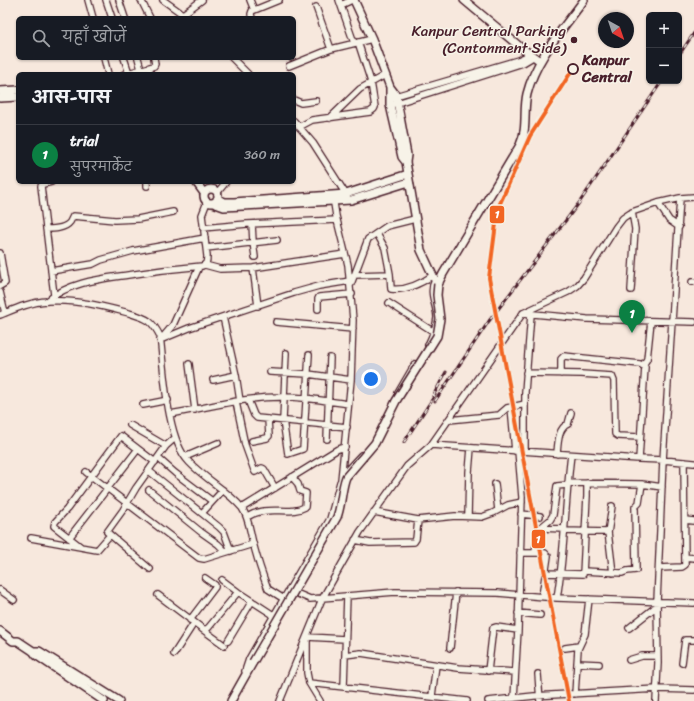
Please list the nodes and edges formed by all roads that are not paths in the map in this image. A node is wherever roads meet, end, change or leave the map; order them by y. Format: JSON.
{"nodes":[{"id":1,"x":88,"y":0,"type":"edge"},
{"id":2,"x":106,"y":0,"type":"edge"},
{"id":3,"x":119,"y":0,"type":"edge"},
{"id":4,"x":141,"y":0,"type":"edge"},
{"id":5,"x":163,"y":0,"type":"edge"},
{"id":6,"x":202,"y":0,"type":"edge"},
{"id":7,"x":250,"y":0,"type":"edge"},
{"id":8,"x":279,"y":0,"type":"edge"},
{"id":9,"x":353,"y":0,"type":"edge"},
{"id":10,"x":464,"y":0,"type":"edge"},
{"id":11,"x":584,"y":0,"type":"edge"},
{"id":12,"x":340,"y":3,"type":"edge"},
{"id":13,"x":316,"y":7,"type":"dead end"},
{"id":14,"x":254,"y":10,"type":"junction"},
{"id":15,"x":183,"y":14,"type":"junction"},
{"id":16,"x":92,"y":16,"type":"edge"},
{"id":17,"x":111,"y":16,"type":"edge"},
{"id":18,"x":124,"y":16,"type":"edge"},
{"id":19,"x":149,"y":16,"type":"edge"},
{"id":20,"x":186,"y":16,"type":"edge"},
{"id":21,"x":252,"y":16,"type":"edge"},
{"id":22,"x":372,"y":39,"type":"junction"},
{"id":23,"x":356,"y":42,"type":"junction"},
{"id":24,"x":331,"y":49,"type":"junction"},
{"id":25,"x":531,"y":55,"type":"junction"},
{"id":26,"x":104,"y":60,"type":"edge"},
{"id":27,"x":124,"y":60,"type":"edge"},
{"id":28,"x":139,"y":60,"type":"edge"},
{"id":29,"x":154,"y":60,"type":"edge"},
{"id":30,"x":235,"y":60,"type":"edge"},
{"id":31,"x":540,"y":61,"type":"junction"},
{"id":32,"x":289,"y":66,"type":"dead end"},
{"id":33,"x":150,"y":67,"type":"junction"},
{"id":34,"x":141,"y":69,"type":"junction"},
{"id":35,"x":108,"y":72,"type":"edge"},
{"id":36,"x":126,"y":72,"type":"edge"},
{"id":37,"x":130,"y":72,"type":"edge"},
{"id":38,"x":150,"y":72,"type":"edge"},
{"id":39,"x":246,"y":72,"type":"edge"},
{"id":40,"x":385,"y":75,"type":"junction"},
{"id":41,"x":371,"y":82,"type":"junction"},
{"id":42,"x":16,"y":90,"type":"edge"},
{"id":43,"x":0,"y":91,"type":"edge"},
{"id":44,"x":16,"y":96,"type":"edge"},
{"id":45,"x":0,"y":98,"type":"edge"},
{"id":46,"x":296,"y":100,"type":"edge"},
{"id":47,"x":393,"y":100,"type":"junction"},
{"id":48,"x":316,"y":101,"type":"dead end"},
{"id":49,"x":330,"y":118,"type":"junction"},
{"id":50,"x":296,"y":123,"type":"edge"},
{"id":51,"x":299,"y":126,"type":"junction"},
{"id":52,"x":408,"y":174,"type":"junction"},
{"id":53,"x":409,"y":182,"type":"junction"},
{"id":54,"x":43,"y":184,"type":"edge"},
{"id":55,"x":198,"y":184,"type":"edge"},
{"id":56,"x":204,"y":184,"type":"edge"},
{"id":57,"x":224,"y":184,"type":"edge"},
{"id":58,"x":206,"y":191,"type":"junction"},
{"id":59,"x":347,"y":197,"type":"junction"},
{"id":60,"x":694,"y":197,"type":"edge"},
{"id":61,"x":333,"y":198,"type":"junction"},
{"id":62,"x":680,"y":198,"type":"junction"},
{"id":63,"x":213,"y":199,"type":"junction"},
{"id":64,"x":658,"y":203,"type":"junction"},
{"id":65,"x":173,"y":212,"type":"dead end"},
{"id":66,"x":632,"y":212,"type":"junction"},
{"id":67,"x":415,"y":219,"type":"junction"},
{"id":68,"x":337,"y":220,"type":"junction"},
{"id":69,"x":252,"y":224,"type":"junction"},
{"id":70,"x":679,"y":227,"type":"junction"},
{"id":71,"x":203,"y":228,"type":"junction"},
{"id":72,"x":46,"y":229,"type":"junction"},
{"id":73,"x":377,"y":234,"type":"junction"},
{"id":74,"x":204,"y":238,"type":"junction"},
{"id":75,"x":277,"y":240,"type":"dead end"},
{"id":76,"x":253,"y":242,"type":"junction"},
{"id":77,"x":206,"y":248,"type":"junction"},
{"id":78,"x":0,"y":253,"type":"edge"},
{"id":79,"x":345,"y":254,"type":"junction"},
{"id":80,"x":256,"y":257,"type":"dead end"},
{"id":81,"x":205,"y":265,"type":"junction"},
{"id":82,"x":199,"y":267,"type":"junction"},
{"id":83,"x":253,"y":268,"type":"junction"},
{"id":84,"x":51,"y":271,"type":"junction"},
{"id":85,"x":390,"y":274,"type":"junction"},
{"id":86,"x":354,"y":275,"type":"junction"},
{"id":87,"x":436,"y":281,"type":"junction"},
{"id":88,"x":350,"y":283,"type":"junction"},
{"id":89,"x":0,"y":286,"type":"edge"},
{"id":90,"x":631,"y":290,"type":"dead end"},
{"id":91,"x":0,"y":292,"type":"edge"},
{"id":92,"x":352,"y":294,"type":"junction"},
{"id":93,"x":54,"y":295,"type":"junction"},
{"id":94,"x":47,"y":301,"type":"junction"},
{"id":95,"x":389,"y":303,"type":"dead end"},
{"id":96,"x":258,"y":306,"type":"junction"},
{"id":97,"x":318,"y":309,"type":"dead end"},
{"id":98,"x":523,"y":313,"type":"junction"},
{"id":99,"x":3,"y":314,"type":"edge"},
{"id":100,"x":531,"y":314,"type":"junction"},
{"id":101,"x":224,"y":317,"type":"junction"},
{"id":102,"x":651,"y":321,"type":"junction"},
{"id":103,"x":276,"y":322,"type":"dead end"},
{"id":104,"x":673,"y":322,"type":"junction"},
{"id":105,"x":694,"y":322,"type":"edge"},
{"id":106,"x":353,"y":329,"type":"junction"},
{"id":107,"x":434,"y":332,"type":"junction"},
{"id":108,"x":160,"y":340,"type":"junction"},
{"id":109,"x":286,"y":353,"type":"dead end"},
{"id":110,"x":309,"y":355,"type":"dead end"},
{"id":111,"x":330,"y":358,"type":"dead end"},
{"id":112,"x":189,"y":364,"type":"dead end"},
{"id":113,"x":643,"y":365,"type":"junction"},
{"id":114,"x":270,"y":372,"type":"dead end"},
{"id":115,"x":286,"y":373,"type":"junction"},
{"id":116,"x":526,"y":373,"type":"junction"},
{"id":117,"x":308,"y":374,"type":"junction"},
{"id":118,"x":561,"y":374,"type":"junction"},
{"id":119,"x":236,"y":375,"type":"junction"},
{"id":120,"x":329,"y":377,"type":"junction"},
{"id":121,"x":213,"y":380,"type":"dead end"},
{"id":122,"x":351,"y":380,"type":"junction"},
{"id":123,"x":284,"y":396,"type":"junction"},
{"id":124,"x":306,"y":398,"type":"junction"},
{"id":125,"x":168,"y":400,"type":"junction"},
{"id":126,"x":248,"y":400,"type":"junction"},
{"id":127,"x":329,"y":401,"type":"junction"},
{"id":128,"x":238,"y":402,"type":"junction"},
{"id":129,"x":348,"y":404,"type":"junction"},
{"id":130,"x":525,"y":404,"type":"junction"},
{"id":131,"x":143,"y":405,"type":"dead end"},
{"id":132,"x":511,"y":407,"type":"junction"},
{"id":133,"x":195,"y":410,"type":"junction"},
{"id":134,"x":571,"y":413,"type":"dead end"},
{"id":135,"x":170,"y":414,"type":"junction"},
{"id":136,"x":268,"y":419,"type":"junction"},
{"id":137,"x":283,"y":420,"type":"junction"},
{"id":138,"x":448,"y":420,"type":"junction"},
{"id":139,"x":304,"y":421,"type":"junction"},
{"id":140,"x":327,"y":424,"type":"junction"},
{"id":141,"x":130,"y":425,"type":"dead end"},
{"id":142,"x":347,"y":427,"type":"junction"},
{"id":143,"x":640,"y":437,"type":"junction"},
{"id":144,"x":175,"y":438,"type":"junction"},
{"id":145,"x":327,"y":439,"type":"dead end"},
{"id":146,"x":252,"y":441,"type":"dead end"},
{"id":147,"x":218,"y":443,"type":"dead end"},
{"id":148,"x":431,"y":445,"type":"junction"},
{"id":149,"x":166,"y":446,"type":"junction"},
{"id":150,"x":345,"y":447,"type":"junction"},
{"id":151,"x":471,"y":448,"type":"junction"},
{"id":152,"x":138,"y":449,"type":"junction"},
{"id":153,"x":517,"y":451,"type":"junction"},
{"id":154,"x":525,"y":451,"type":"junction"},
{"id":155,"x":557,"y":454,"type":"junction"},
{"id":156,"x":572,"y":455,"type":"junction"},
{"id":157,"x":184,"y":457,"type":"junction"},
{"id":158,"x":157,"y":460,"type":"junction"},
{"id":159,"x":639,"y":460,"type":"junction"},
{"id":160,"x":663,"y":460,"type":"junction"},
{"id":161,"x":684,"y":462,"type":"junction"},
{"id":162,"x":694,"y":463,"type":"edge"},
{"id":163,"x":148,"y":471,"type":"junction"},
{"id":164,"x":86,"y":472,"type":"dead end"},
{"id":165,"x":92,"y":476,"type":"junction"},
{"id":166,"x":292,"y":477,"type":"junction"},
{"id":167,"x":340,"y":482,"type":"junction"},
{"id":168,"x":586,"y":483,"type":"junction"},
{"id":169,"x":495,"y":484,"type":"dead end"},
{"id":170,"x":567,"y":484,"type":"junction"},
{"id":171,"x":642,"y":484,"type":"junction"},
{"id":172,"x":662,"y":486,"type":"junction"},
{"id":173,"x":275,"y":488,"type":"junction"},
{"id":174,"x":108,"y":489,"type":"junction"},
{"id":175,"x":148,"y":490,"type":"dead end"},
{"id":176,"x":222,"y":490,"type":"junction"},
{"id":177,"x":212,"y":500,"type":"junction"},
{"id":178,"x":522,"y":502,"type":"junction"},
{"id":179,"x":127,"y":504,"type":"junction"},
{"id":180,"x":612,"y":506,"type":"dead end"},
{"id":181,"x":242,"y":508,"type":"junction"},
{"id":182,"x":498,"y":510,"type":"junction"},
{"id":183,"x":374,"y":512,"type":"junction"},
{"id":184,"x":202,"y":513,"type":"junction"},
{"id":185,"x":521,"y":514,"type":"junction"},
{"id":186,"x":468,"y":516,"type":"junction"},
{"id":187,"x":540,"y":516,"type":"dead end"},
{"id":188,"x":247,"y":517,"type":"junction"},
{"id":189,"x":418,"y":520,"type":"junction"},
{"id":190,"x":685,"y":520,"type":"junction"},
{"id":191,"x":694,"y":521,"type":"edge"},
{"id":192,"x":540,"y":528,"type":"junction"},
{"id":193,"x":564,"y":530,"type":"junction"},
{"id":194,"x":585,"y":531,"type":"junction"},
{"id":195,"x":608,"y":533,"type":"junction"},
{"id":196,"x":110,"y":535,"type":"junction"},
{"id":197,"x":31,"y":538,"type":"dead end"},
{"id":198,"x":69,"y":538,"type":"junction"},
{"id":199,"x":355,"y":540,"type":"junction"},
{"id":200,"x":253,"y":544,"type":"junction"},
{"id":201,"x":81,"y":547,"type":"junction"},
{"id":202,"x":228,"y":552,"type":"junction"},
{"id":203,"x":535,"y":552,"type":"junction"},
{"id":204,"x":520,"y":553,"type":"junction"},
{"id":205,"x":685,"y":558,"type":"junction"},
{"id":206,"x":694,"y":558,"type":"edge"},
{"id":207,"x":659,"y":568,"type":"junction"},
{"id":208,"x":150,"y":569,"type":"dead end"},
{"id":209,"x":583,"y":571,"type":"junction"},
{"id":210,"x":546,"y":573,"type":"junction"},
{"id":211,"x":561,"y":573,"type":"junction"},
{"id":212,"x":613,"y":573,"type":"junction"},
{"id":213,"x":205,"y":578,"type":"dead end"},
{"id":214,"x":222,"y":580,"type":"dead end"},
{"id":215,"x":0,"y":590,"type":"edge"},
{"id":216,"x":289,"y":591,"type":"junction"},
{"id":217,"x":238,"y":592,"type":"junction"},
{"id":218,"x":456,"y":592,"type":"junction"},
{"id":219,"x":518,"y":594,"type":"junction"},
{"id":220,"x":158,"y":595,"type":"dead end"},
{"id":221,"x":347,"y":596,"type":"junction"},
{"id":222,"x":542,"y":596,"type":"junction"},
{"id":223,"x":557,"y":598,"type":"junction"},
{"id":224,"x":284,"y":599,"type":"junction"},
{"id":225,"x":322,"y":599,"type":"junction"},
{"id":226,"x":589,"y":599,"type":"junction"},
{"id":227,"x":14,"y":600,"type":"dead end"},
{"id":228,"x":252,"y":601,"type":"junction"},
{"id":229,"x":694,"y":603,"type":"edge"},
{"id":230,"x":657,"y":604,"type":"junction"},
{"id":231,"x":518,"y":612,"type":"junction"},
{"id":232,"x":540,"y":615,"type":"dead end"},
{"id":233,"x":275,"y":616,"type":"junction"},
{"id":234,"x":192,"y":621,"type":"junction"},
{"id":235,"x":0,"y":626,"type":"edge"},
{"id":236,"x":202,"y":628,"type":"junction"},
{"id":237,"x":630,"y":628,"type":"dead end"},
{"id":238,"x":518,"y":630,"type":"junction"},
{"id":239,"x":0,"y":632,"type":"edge"},
{"id":240,"x":307,"y":637,"type":"junction"},
{"id":241,"x":345,"y":639,"type":"junction"},
{"id":242,"x":694,"y":640,"type":"edge"},
{"id":243,"x":18,"y":641,"type":"junction"},
{"id":244,"x":579,"y":646,"type":"junction"},
{"id":245,"x":450,"y":648,"type":"dead end"},
{"id":246,"x":565,"y":648,"type":"dead end"},
{"id":247,"x":33,"y":651,"type":"junction"},
{"id":248,"x":174,"y":654,"type":"dead end"},
{"id":249,"x":345,"y":655,"type":"junction"},
{"id":250,"x":658,"y":656,"type":"junction"},
{"id":251,"x":629,"y":660,"type":"dead end"},
{"id":252,"x":577,"y":663,"type":"junction"},
{"id":253,"x":682,"y":663,"type":"dead end"},
{"id":254,"x":599,"y":664,"type":"dead end"},
{"id":255,"x":436,"y":665,"type":"junction"},
{"id":256,"x":488,"y":671,"type":"junction"},
{"id":257,"x":515,"y":672,"type":"junction"},
{"id":258,"x":538,"y":674,"type":"dead end"},
{"id":259,"x":309,"y":683,"type":"junction"},
{"id":260,"x":239,"y":686,"type":"junction"},
{"id":261,"x":344,"y":686,"type":"junction"},
{"id":262,"x":657,"y":689,"type":"junction"},
{"id":263,"x":694,"y":690,"type":"edge"},
{"id":264,"x":562,"y":694,"type":"junction"},
{"id":265,"x":575,"y":694,"type":"junction"},
{"id":266,"x":432,"y":696,"type":"junction"},
{"id":267,"x":514,"y":698,"type":"junction"},
{"id":268,"x":540,"y":698,"type":"edge"},
{"id":269,"x":503,"y":700,"type":"edge"},
{"id":270,"x":104,"y":701,"type":"edge"},
{"id":271,"x":119,"y":701,"type":"edge"},
{"id":272,"x":231,"y":701,"type":"edge"},
{"id":273,"x":280,"y":701,"type":"edge"},
{"id":274,"x":320,"y":701,"type":"edge"},
{"id":275,"x":467,"y":701,"type":"edge"},
{"id":276,"x":488,"y":701,"type":"edge"},
{"id":277,"x":496,"y":701,"type":"edge"},
{"id":278,"x":562,"y":701,"type":"edge"},
{"id":279,"x":656,"y":701,"type":"edge"}],
"edges":[{"from":1,"to":16,"type":"street"},
{"from":2,"to":17,"type":"street"},
{"from":3,"to":18,"type":"street"},
{"from":4,"to":19,"type":"street"},
{"from":5,"to":15,"type":"street"},
{"from":6,"to":15,"type":"street"},
{"from":7,"to":14,"type":"street"},
{"from":8,"to":14,"type":"street"},
{"from":9,"to":12,"type":"street"},
{"from":9,"to":22,"type":"street"},
{"from":10,"to":25,"type":"street"},
{"from":11,"to":31,"type":"street"},
{"from":12,"to":23,"type":"street"},
{"from":13,"to":24,"type":"street"},
{"from":14,"to":21,"type":"street"},
{"from":15,"to":20,"type":"street"},
{"from":22,"to":23,"type":"street"},
{"from":22,"to":40,"type":"street"},
{"from":23,"to":24,"type":"street"},
{"from":23,"to":41,"type":"street"},
{"from":24,"to":32,"type":"street"},
{"from":25,"to":31,"type":"street"},
{"from":25,"to":47,"type":"street"},
{"from":26,"to":35,"type":"street"},
{"from":27,"to":36,"type":"street"},
{"from":28,"to":34,"type":"street"},
{"from":29,"to":33,"type":"street"},
{"from":30,"to":39,"type":"street"},
{"from":31,"to":87,"type":"street"},
{"from":33,"to":34,"type":"street"},
{"from":33,"to":38,"type":"street"},
{"from":34,"to":37,"type":"street"},
{"from":40,"to":41,"type":"street"},
{"from":40,"to":47,"type":"street"},
{"from":41,"to":49,"type":"street"},
{"from":41,"to":49,"type":"street"},
{"from":42,"to":43,"type":"street"},
{"from":44,"to":45,"type":"street"},
{"from":46,"to":48,"type":"street"},
{"from":47,"to":52,"type":"street"},
{"from":49,"to":51,"type":"street"},
{"from":50,"to":51,"type":"street"},
{"from":51,"to":59,"type":"street"},
{"from":52,"to":53,"type":"street"},
{"from":52,"to":59,"type":"street"},
{"from":53,"to":59,"type":"street"},
{"from":53,"to":67,"type":"street"},
{"from":54,"to":72,"type":"street"},
{"from":55,"to":58,"type":"street"},
{"from":56,"to":58,"type":"street"},
{"from":57,"to":63,"type":"street"},
{"from":58,"to":63,"type":"street"},
{"from":58,"to":63,"type":"street"},
{"from":59,"to":61,"type":"street"},
{"from":60,"to":62,"type":"street"},
{"from":61,"to":63,"type":"street"},
{"from":61,"to":68,"type":"street"},
{"from":62,"to":64,"type":"street"},
{"from":62,"to":70,"type":"street"},
{"from":63,"to":71,"type":"street"},
{"from":64,"to":66,"type":"street"},
{"from":64,"to":70,"type":"street"},
{"from":65,"to":72,"type":"street"},
{"from":66,"to":90,"type":"street"},
{"from":66,"to":98,"type":"street"},
{"from":67,"to":73,"type":"street"},
{"from":67,"to":87,"type":"street"},
{"from":68,"to":69,"type":"street"},
{"from":68,"to":79,"type":"street"},
{"from":69,"to":71,"type":"street"},
{"from":69,"to":76,"type":"street"},
{"from":70,"to":104,"type":"street"},
{"from":71,"to":74,"type":"street"},
{"from":72,"to":84,"type":"street"},
{"from":73,"to":85,"type":"street"},
{"from":73,"to":86,"type":"street"},
{"from":74,"to":77,"type":"street"},
{"from":74,"to":84,"type":"street"},
{"from":75,"to":76,"type":"street"},
{"from":76,"to":77,"type":"street"},
{"from":76,"to":80,"type":"street"},
{"from":77,"to":81,"type":"street"},
{"from":78,"to":89,"type":"street"},
{"from":79,"to":83,"type":"street"},
{"from":79,"to":88,"type":"street"},
{"from":81,"to":82,"type":"street"},
{"from":81,"to":83,"type":"street"},
{"from":82,"to":93,"type":"street"},
{"from":82,"to":108,"type":"street"},
{"from":83,"to":96,"type":"street"},
{"from":84,"to":93,"type":"street"},
{"from":85,"to":86,"type":"street"},
{"from":85,"to":87,"type":"street"},
{"from":86,"to":88,"type":"street"},
{"from":87,"to":107,"type":"street"},
{"from":87,"to":260,"type":"street","bridge":true},
{"from":88,"to":92,"type":"street"},
{"from":88,"to":96,"type":"street"},
{"from":91,"to":99,"type":"street"},
{"from":92,"to":97,"type":"street"},
{"from":92,"to":106,"type":"street"},
{"from":93,"to":94,"type":"street"},
{"from":94,"to":99,"type":"street"},
{"from":94,"to":108,"type":"street"},
{"from":95,"to":107,"type":"street"},
{"from":96,"to":101,"type":"street"},
{"from":98,"to":100,"type":"street"},
{"from":98,"to":138,"type":"street"},
{"from":100,"to":102,"type":"street"},
{"from":100,"to":116,"type":"street"},
{"from":101,"to":108,"type":"street"},
{"from":101,"to":119,"type":"street"},
{"from":102,"to":104,"type":"street"},
{"from":102,"to":113,"type":"street"},
{"from":103,"to":106,"type":"street"},
{"from":104,"to":105,"type":"street"},
{"from":104,"to":160,"type":"street"},
{"from":106,"to":122,"type":"street"},
{"from":107,"to":167,"type":"street"},
{"from":108,"to":125,"type":"street"},
{"from":109,"to":115,"type":"street"},
{"from":110,"to":117,"type":"street"},
{"from":111,"to":120,"type":"street"},
{"from":112,"to":133,"type":"street"},
{"from":113,"to":118,"type":"street"},
{"from":113,"to":143,"type":"street"},
{"from":114,"to":115,"type":"street"},
{"from":115,"to":117,"type":"street"},
{"from":115,"to":123,"type":"street"},
{"from":116,"to":118,"type":"street"},
{"from":116,"to":130,"type":"street"},
{"from":117,"to":120,"type":"street"},
{"from":117,"to":124,"type":"street"},
{"from":118,"to":143,"type":"street"},
{"from":119,"to":121,"type":"street"},
{"from":119,"to":128,"type":"street"},
{"from":120,"to":122,"type":"street"},
{"from":120,"to":127,"type":"street"},
{"from":122,"to":129,"type":"street"},
{"from":123,"to":124,"type":"street"},
{"from":123,"to":126,"type":"street"},
{"from":123,"to":137,"type":"street"},
{"from":124,"to":127,"type":"street"},
{"from":124,"to":139,"type":"street"},
{"from":125,"to":131,"type":"street"},
{"from":125,"to":135,"type":"street"},
{"from":126,"to":128,"type":"street"},
{"from":126,"to":136,"type":"street"},
{"from":127,"to":129,"type":"street"},
{"from":127,"to":140,"type":"street"},
{"from":128,"to":133,"type":"street"},
{"from":128,"to":173,"type":"street"},
{"from":129,"to":142,"type":"street"},
{"from":130,"to":132,"type":"street"},
{"from":130,"to":154,"type":"street"},
{"from":132,"to":138,"type":"street"},
{"from":132,"to":153,"type":"street"},
{"from":133,"to":135,"type":"street"},
{"from":134,"to":155,"type":"street"},
{"from":135,"to":144,"type":"street"},
{"from":136,"to":137,"type":"street"},
{"from":136,"to":146,"type":"street"},
{"from":137,"to":139,"type":"street"},
{"from":137,"to":139,"type":"street"},
{"from":138,"to":148,"type":"street"},
{"from":139,"to":140,"type":"street"},
{"from":140,"to":142,"type":"street"},
{"from":140,"to":145,"type":"street"},
{"from":141,"to":149,"type":"street"},
{"from":142,"to":150,"type":"street"},
{"from":143,"to":159,"type":"street"},
{"from":144,"to":149,"type":"street"},
{"from":144,"to":157,"type":"street"},
{"from":147,"to":157,"type":"street"},
{"from":148,"to":151,"type":"street"},
{"from":148,"to":183,"type":"street"},
{"from":149,"to":158,"type":"street"},
{"from":150,"to":166,"type":"street"},
{"from":150,"to":167,"type":"street"},
{"from":151,"to":153,"type":"street"},
{"from":151,"to":186,"type":"street"},
{"from":152,"to":158,"type":"street"},
{"from":152,"to":165,"type":"street"},
{"from":152,"to":174,"type":"street"},
{"from":153,"to":154,"type":"street"},
{"from":153,"to":178,"type":"street"},
{"from":154,"to":155,"type":"street"},
{"from":155,"to":156,"type":"street"},
{"from":156,"to":159,"type":"street"},
{"from":156,"to":170,"type":"street"},
{"from":157,"to":176,"type":"street"},
{"from":158,"to":163,"type":"street"},
{"from":158,"to":177,"type":"street"},
{"from":159,"to":160,"type":"street"},
{"from":160,"to":161,"type":"street"},
{"from":160,"to":172,"type":"street"},
{"from":161,"to":162,"type":"street"},
{"from":161,"to":190,"type":"street"},
{"from":163,"to":179,"type":"street"},
{"from":163,"to":184,"type":"street"},
{"from":164,"to":165,"type":"street"},
{"from":165,"to":174,"type":"street"},
{"from":165,"to":198,"type":"street"},
{"from":166,"to":173,"type":"street"},
{"from":166,"to":188,"type":"street"},
{"from":167,"to":216,"type":"street"},
{"from":168,"to":170,"type":"street"},
{"from":168,"to":171,"type":"street"},
{"from":168,"to":194,"type":"street"},
{"from":169,"to":182,"type":"street"},
{"from":170,"to":192,"type":"street"},
{"from":170,"to":193,"type":"street"},
{"from":171,"to":172,"type":"street"},
{"from":171,"to":212,"type":"street"},
{"from":172,"to":207,"type":"street"},
{"from":173,"to":181,"type":"street"},
{"from":174,"to":179,"type":"street"},
{"from":174,"to":198,"type":"street"},
{"from":175,"to":202,"type":"street"},
{"from":176,"to":177,"type":"street"},
{"from":176,"to":181,"type":"street"},
{"from":177,"to":184,"type":"street"},
{"from":178,"to":182,"type":"street"},
{"from":178,"to":185,"type":"street"},
{"from":179,"to":196,"type":"street"},
{"from":179,"to":202,"type":"street"},
{"from":180,"to":195,"type":"street"},
{"from":181,"to":188,"type":"street"},
{"from":182,"to":186,"type":"street"},
{"from":183,"to":189,"type":"street"},
{"from":183,"to":199,"type":"street"},
{"from":184,"to":202,"type":"street"},
{"from":185,"to":187,"type":"street"},
{"from":185,"to":204,"type":"street"},
{"from":186,"to":189,"type":"street"},
{"from":188,"to":200,"type":"street"},
{"from":189,"to":199,"type":"street"},
{"from":190,"to":191,"type":"street"},
{"from":190,"to":205,"type":"street"},
{"from":192,"to":193,"type":"street"},
{"from":192,"to":203,"type":"street"},
{"from":193,"to":194,"type":"street"},
{"from":193,"to":211,"type":"street"},
{"from":194,"to":195,"type":"street"},
{"from":194,"to":209,"type":"street"},
{"from":195,"to":212,"type":"street"},
{"from":196,"to":201,"type":"street"},
{"from":196,"to":208,"type":"street"},
{"from":197,"to":201,"type":"street"},
{"from":198,"to":201,"type":"street"},
{"from":199,"to":225,"type":"street"},
{"from":200,"to":202,"type":"street"},
{"from":200,"to":224,"type":"street"},
{"from":203,"to":204,"type":"street"},
{"from":203,"to":210,"type":"street"},
{"from":204,"to":219,"type":"street"},
{"from":205,"to":206,"type":"street"},
{"from":205,"to":207,"type":"street"},
{"from":207,"to":230,"type":"street"},
{"from":209,"to":211,"type":"street"},
{"from":209,"to":212,"type":"street"},
{"from":210,"to":211,"type":"street"},
{"from":210,"to":222,"type":"street"},
{"from":211,"to":223,"type":"street"},
{"from":213,"to":234,"type":"street"},
{"from":214,"to":217,"type":"street"},
{"from":215,"to":227,"type":"street"},
{"from":216,"to":224,"type":"street"},
{"from":216,"to":225,"type":"street"},
{"from":217,"to":228,"type":"street"},
{"from":217,"to":236,"type":"street"},
{"from":218,"to":219,"type":"street"},
{"from":218,"to":221,"type":"street"},
{"from":218,"to":245,"type":"street"},
{"from":219,"to":222,"type":"street"},
{"from":219,"to":231,"type":"street"},
{"from":220,"to":234,"type":"street"},
{"from":221,"to":225,"type":"street"},
{"from":221,"to":241,"type":"street"},
{"from":222,"to":223,"type":"street"},
{"from":223,"to":226,"type":"street"},
{"from":224,"to":233,"type":"street"},
{"from":225,"to":240,"type":"street"},
{"from":226,"to":230,"type":"street"},
{"from":226,"to":244,"type":"street"},
{"from":228,"to":233,"type":"street"},
{"from":228,"to":236,"type":"street"},
{"from":229,"to":230,"type":"street"},
{"from":230,"to":237,"type":"street"},
{"from":230,"to":250,"type":"street"},
{"from":231,"to":232,"type":"street"},
{"from":231,"to":238,"type":"street"},
{"from":233,"to":260,"type":"street"},
{"from":234,"to":236,"type":"street"},
{"from":234,"to":248,"type":"street"},
{"from":235,"to":243,"type":"street"},
{"from":238,"to":256,"type":"street"},
{"from":238,"to":257,"type":"street"},
{"from":239,"to":243,"type":"street"},
{"from":240,"to":241,"type":"street"},
{"from":240,"to":259,"type":"street"},
{"from":240,"to":273,"type":"street"},
{"from":241,"to":249,"type":"street"},
{"from":242,"to":253,"type":"street"},
{"from":243,"to":247,"type":"street"},
{"from":244,"to":246,"type":"street"},
{"from":244,"to":252,"type":"street"},
{"from":247,"to":270,"type":"street"},
{"from":247,"to":271,"type":"street"},
{"from":249,"to":255,"type":"street"},
{"from":249,"to":261,"type":"street"},
{"from":250,"to":251,"type":"street"},
{"from":250,"to":262,"type":"street"},
{"from":252,"to":254,"type":"street"},
{"from":252,"to":265,"type":"street"},
{"from":255,"to":256,"type":"street"},
{"from":255,"to":266,"type":"street"},
{"from":256,"to":257,"type":"street"},
{"from":257,"to":267,"type":"street"},
{"from":258,"to":268,"type":"street"},
{"from":259,"to":261,"type":"street"},
{"from":259,"to":274,"type":"street"},
{"from":260,"to":272,"type":"street"},
{"from":261,"to":266,"type":"street"},
{"from":262,"to":263,"type":"street"},
{"from":262,"to":265,"type":"street"},
{"from":262,"to":279,"type":"street"},
{"from":264,"to":265,"type":"street"},
{"from":264,"to":268,"type":"street"},
{"from":264,"to":278,"type":"street"},
{"from":266,"to":275,"type":"street"},
{"from":267,"to":268,"type":"street"},
{"from":267,"to":269,"type":"street"},
{"from":269,"to":277,"type":"street"},
{"from":276,"to":277,"type":"street"}]}
